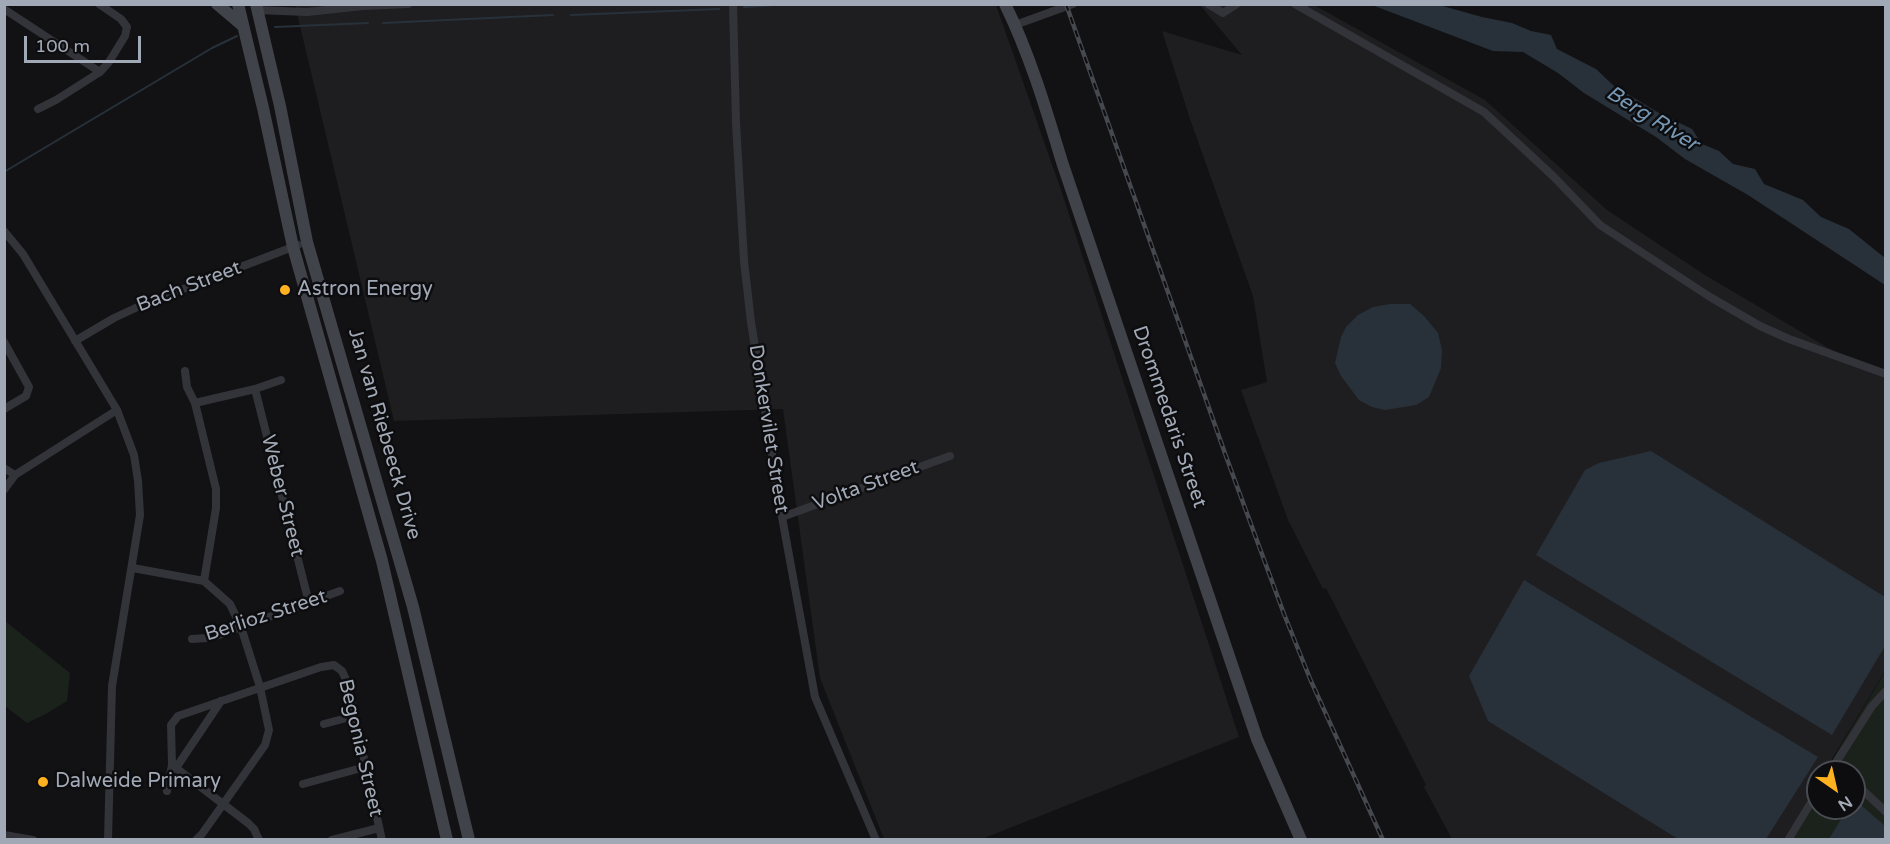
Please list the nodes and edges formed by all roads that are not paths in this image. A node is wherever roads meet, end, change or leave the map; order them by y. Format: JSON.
{"nodes":[{"id":1,"x":99,"y":4,"type":"edge"},
{"id":2,"x":217,"y":4,"type":"edge"},
{"id":3,"x":354,"y":4,"type":"edge"},
{"id":4,"x":408,"y":4,"type":"edge"},
{"id":5,"x":733,"y":4,"type":"edge"},
{"id":6,"x":1005,"y":4,"type":"edge"},
{"id":7,"x":1073,"y":4,"type":"edge"},
{"id":8,"x":1208,"y":4,"type":"edge"},
{"id":9,"x":1237,"y":4,"type":"edge"},
{"id":10,"x":1295,"y":4,"type":"edge"},
{"id":11,"x":235,"y":5,"type":"edge"},
{"id":12,"x":363,"y":6,"type":"junction"},
{"id":13,"x":257,"y":8,"type":"edge"},
{"id":14,"x":4,"y":9,"type":"edge"},
{"id":15,"x":1015,"y":25,"type":"junction"},
{"id":16,"x":243,"y":26,"type":"junction"},
{"id":17,"x":100,"y":72,"type":"junction"},
{"id":18,"x":38,"y":109,"type":"dead end"},
{"id":19,"x":4,"y":231,"type":"edge"},
{"id":20,"x":307,"y":242,"type":"junction"},
{"id":21,"x":293,"y":247,"type":"junction"},
{"id":22,"x":75,"y":341,"type":"junction"},
{"id":23,"x":4,"y":342,"type":"edge"},
{"id":24,"x":185,"y":371,"type":"dead end"},
{"id":25,"x":1886,"y":375,"type":"edge"},
{"id":26,"x":282,"y":380,"type":"dead end"},
{"id":27,"x":255,"y":389,"type":"junction"},
{"id":28,"x":195,"y":403,"type":"junction"},
{"id":29,"x":4,"y":409,"type":"edge"},
{"id":30,"x":117,"y":410,"type":"junction"},
{"id":31,"x":950,"y":456,"type":"dead end"},
{"id":32,"x":4,"y":468,"type":"edge"},
{"id":33,"x":15,"y":475,"type":"junction"},
{"id":34,"x":4,"y":489,"type":"edge"},
{"id":35,"x":782,"y":517,"type":"junction"},
{"id":36,"x":132,"y":568,"type":"junction"},
{"id":37,"x":204,"y":581,"type":"junction"},
{"id":38,"x":340,"y":591,"type":"dead end"},
{"id":39,"x":309,"y":603,"type":"junction"},
{"id":40,"x":241,"y":627,"type":"junction"},
{"id":41,"x":192,"y":639,"type":"dead end"},
{"id":42,"x":260,"y":687,"type":"junction"},
{"id":43,"x":1886,"y":691,"type":"edge"},
{"id":44,"x":221,"y":701,"type":"junction"},
{"id":45,"x":354,"y":716,"type":"junction"},
{"id":46,"x":324,"y":724,"type":"dead end"},
{"id":47,"x":1838,"y":760,"type":"edge"},
{"id":48,"x":174,"y":766,"type":"junction"},
{"id":49,"x":364,"y":767,"type":"junction"},
{"id":50,"x":303,"y":784,"type":"dead end"},
{"id":51,"x":167,"y":791,"type":"dead end"},
{"id":52,"x":1866,"y":793,"type":"edge"},
{"id":53,"x":223,"y":803,"type":"junction"},
{"id":54,"x":1806,"y":811,"type":"edge"},
{"id":55,"x":1886,"y":812,"type":"edge"},
{"id":56,"x":379,"y":828,"type":"junction"},
{"id":57,"x":4,"y":835,"type":"edge"},
{"id":58,"x":33,"y":840,"type":"edge"},
{"id":59,"x":108,"y":840,"type":"edge"},
{"id":60,"x":196,"y":840,"type":"edge"},
{"id":61,"x":259,"y":840,"type":"edge"},
{"id":62,"x":332,"y":840,"type":"edge"},
{"id":63,"x":382,"y":840,"type":"edge"},
{"id":64,"x":447,"y":840,"type":"edge"},
{"id":65,"x":469,"y":840,"type":"edge"},
{"id":66,"x":876,"y":840,"type":"edge"},
{"id":67,"x":1301,"y":840,"type":"edge"},
{"id":68,"x":1788,"y":840,"type":"edge"}],
"edges":[{"from":1,"to":17,"type":"street"},
{"from":2,"to":16,"type":"main road"},
{"from":3,"to":12,"type":"street"},
{"from":4,"to":12,"type":"street"},
{"from":5,"to":35,"type":"street","name":"Donkervilet Street"},
{"from":6,"to":15,"type":"main road","name":"Drommedaris Street"},
{"from":7,"to":15,"type":"street"},
{"from":8,"to":9,"type":"street"},
{"from":10,"to":25,"type":"street"},
{"from":11,"to":13,"type":"main road"},
{"from":11,"to":16,"type":"main road","name":"Jan van Riebeeck Drive"},
{"from":12,"to":13,"type":"street"},
{"from":13,"to":20,"type":"main road","name":"Jan van Riebeeck Drive"},
{"from":14,"to":17,"type":"street"},
{"from":15,"to":67,"type":"main road","name":"Drommedaris Street"},
{"from":16,"to":21,"type":"main road","name":"Jan van Riebeeck Drive"},
{"from":17,"to":18,"type":"street"},
{"from":19,"to":22,"type":"street"},
{"from":20,"to":21,"type":"street","name":"Bach Street"},
{"from":20,"to":65,"type":"main road","name":"Jan van Riebeeck Drive"},
{"from":21,"to":22,"type":"street","name":"Bach Street"},
{"from":21,"to":64,"type":"main road","name":"Jan van Riebeeck Drive"},
{"from":22,"to":30,"type":"street"},
{"from":23,"to":29,"type":"street"},
{"from":24,"to":28,"type":"street"},
{"from":26,"to":27,"type":"street"},
{"from":27,"to":28,"type":"street"},
{"from":27,"to":39,"type":"street","name":"Weber Street"},
{"from":28,"to":37,"type":"street"},
{"from":30,"to":33,"type":"street"},
{"from":30,"to":36,"type":"street"},
{"from":31,"to":35,"type":"street","name":"Volta Street"},
{"from":32,"to":33,"type":"street"},
{"from":33,"to":34,"type":"street"},
{"from":35,"to":66,"type":"street","name":"Donkervilet Street"},
{"from":36,"to":37,"type":"street"},
{"from":36,"to":59,"type":"street"},
{"from":37,"to":40,"type":"street"},
{"from":38,"to":39,"type":"street","name":"Berlioz Street"},
{"from":39,"to":40,"type":"street","name":"Berlioz Street"},
{"from":40,"to":41,"type":"street","name":"Berlioz Street"},
{"from":40,"to":42,"type":"street"},
{"from":42,"to":44,"type":"street"},
{"from":42,"to":45,"type":"street","name":"Begonia Street"},
{"from":42,"to":53,"type":"street"},
{"from":43,"to":47,"type":"street"},
{"from":44,"to":48,"type":"street"},
{"from":44,"to":48,"type":"street"},
{"from":45,"to":46,"type":"street"},
{"from":45,"to":49,"type":"street","name":"Begonia Street"},
{"from":48,"to":51,"type":"street"},
{"from":48,"to":53,"type":"street"},
{"from":49,"to":50,"type":"street"},
{"from":49,"to":56,"type":"street","name":"Begonia Street"},
{"from":52,"to":55,"type":"street"},
{"from":53,"to":60,"type":"street"},
{"from":53,"to":61,"type":"street"},
{"from":54,"to":68,"type":"street"},
{"from":56,"to":62,"type":"street"},
{"from":56,"to":63,"type":"street","name":"Begonia Street"},
{"from":57,"to":58,"type":"street"}]}
